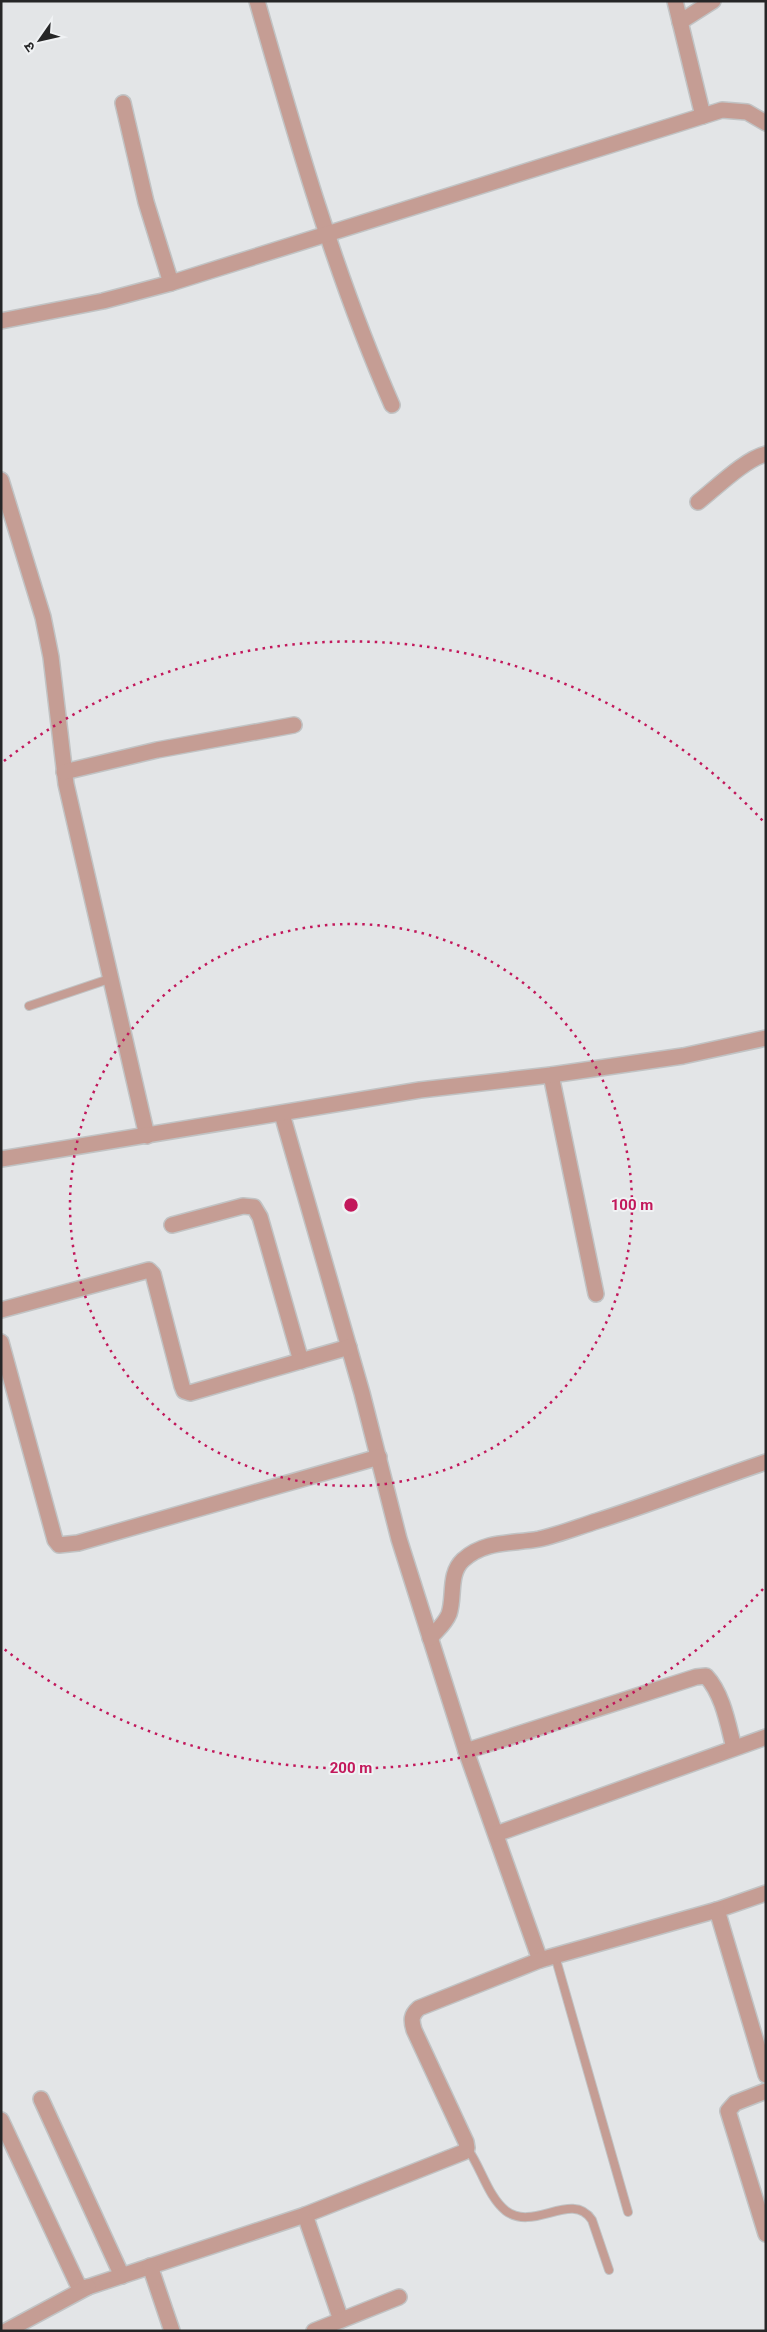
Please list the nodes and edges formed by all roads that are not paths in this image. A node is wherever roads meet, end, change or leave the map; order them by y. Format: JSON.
{"nodes":[{"id":1,"x":257,"y":1,"type":"edge"},
{"id":2,"x":675,"y":1,"type":"edge"},
{"id":3,"x":713,"y":1,"type":"edge"},
{"id":4,"x":680,"y":22,"type":"junction"},
{"id":5,"x":123,"y":103,"type":"dead end"},
{"id":6,"x":703,"y":116,"type":"junction"},
{"id":7,"x":766,"y":123,"type":"edge"},
{"id":8,"x":328,"y":235,"type":"junction"},
{"id":9,"x":171,"y":283,"type":"junction"},
{"id":10,"x":1,"y":321,"type":"edge"},
{"id":11,"x":392,"y":405,"type":"dead end"},
{"id":12,"x":766,"y":454,"type":"edge"},
{"id":13,"x":1,"y":480,"type":"edge"},
{"id":14,"x":4,"y":497,"type":"edge"},
{"id":15,"x":698,"y":502,"type":"dead end"},
{"id":16,"x":294,"y":725,"type":"dead end"},
{"id":17,"x":64,"y":772,"type":"junction"},
{"id":18,"x":112,"y":978,"type":"junction"},
{"id":19,"x":30,"y":1006,"type":"dead end"},
{"id":20,"x":766,"y":1038,"type":"edge"},
{"id":21,"x":551,"y":1075,"type":"junction"},
{"id":22,"x":282,"y":1114,"type":"junction"},
{"id":23,"x":147,"y":1136,"type":"junction"},
{"id":24,"x":1,"y":1159,"type":"edge"},
{"id":25,"x":172,"y":1225,"type":"dead end"},
{"id":26,"x":596,"y":1294,"type":"dead end"},
{"id":27,"x":1,"y":1310,"type":"edge"},
{"id":28,"x":1,"y":1342,"type":"edge"},
{"id":29,"x":349,"y":1347,"type":"junction"},
{"id":30,"x":301,"y":1361,"type":"junction"},
{"id":31,"x":378,"y":1457,"type":"junction"},
{"id":32,"x":766,"y":1462,"type":"edge"},
{"id":33,"x":430,"y":1638,"type":"junction"},
{"id":34,"x":766,"y":1737,"type":"edge"},
{"id":35,"x":734,"y":1748,"type":"junction"},
{"id":36,"x":466,"y":1750,"type":"junction"},
{"id":37,"x":496,"y":1834,"type":"junction"},
{"id":38,"x":766,"y":1893,"type":"edge"},
{"id":39,"x":717,"y":1910,"type":"junction"},
{"id":40,"x":548,"y":1958,"type":"junction"},
{"id":41,"x":766,"y":2075,"type":"edge"},
{"id":42,"x":766,"y":2091,"type":"edge"},
{"id":43,"x":41,"y":2099,"type":"dead end"},
{"id":44,"x":1,"y":2120,"type":"edge"},
{"id":45,"x":467,"y":2148,"type":"junction"},
{"id":46,"x":628,"y":2212,"type":"dead end"},
{"id":47,"x":305,"y":2214,"type":"junction"},
{"id":48,"x":766,"y":2234,"type":"edge"},
{"id":49,"x":150,"y":2266,"type":"junction"},
{"id":50,"x":609,"y":2270,"type":"dead end"},
{"id":51,"x":122,"y":2276,"type":"junction"},
{"id":52,"x":88,"y":2287,"type":"junction"},
{"id":53,"x":399,"y":2297,"type":"dead end"},
{"id":54,"x":341,"y":2320,"type":"junction"},
{"id":55,"x":6,"y":2331,"type":"edge"},
{"id":56,"x":172,"y":2331,"type":"edge"},
{"id":57,"x":314,"y":2331,"type":"edge"}],
"edges":[{"from":1,"to":8,"type":"street"},
{"from":2,"to":4,"type":"street"},
{"from":3,"to":4,"type":"street"},
{"from":4,"to":6,"type":"street"},
{"from":5,"to":9,"type":"street"},
{"from":6,"to":7,"type":"street"},
{"from":6,"to":8,"type":"street"},
{"from":8,"to":9,"type":"street"},
{"from":8,"to":11,"type":"street"},
{"from":9,"to":10,"type":"street"},
{"from":12,"to":15,"type":"street"},
{"from":13,"to":14,"type":"street"},
{"from":14,"to":17,"type":"street"},
{"from":16,"to":17,"type":"street"},
{"from":17,"to":18,"type":"street"},
{"from":18,"to":19,"type":"lane"},
{"from":18,"to":23,"type":"street"},
{"from":20,"to":21,"type":"street"},
{"from":21,"to":22,"type":"street"},
{"from":21,"to":26,"type":"street"},
{"from":22,"to":23,"type":"street"},
{"from":22,"to":29,"type":"street"},
{"from":23,"to":24,"type":"street"},
{"from":25,"to":30,"type":"street"},
{"from":27,"to":30,"type":"street"},
{"from":28,"to":31,"type":"street"},
{"from":29,"to":30,"type":"street"},
{"from":29,"to":31,"type":"street"},
{"from":31,"to":33,"type":"street"},
{"from":32,"to":33,"type":"street"},
{"from":33,"to":36,"type":"street"},
{"from":34,"to":35,"type":"street"},
{"from":35,"to":36,"type":"street"},
{"from":35,"to":37,"type":"street"},
{"from":36,"to":37,"type":"street"},
{"from":37,"to":40,"type":"street"},
{"from":38,"to":39,"type":"street"},
{"from":39,"to":40,"type":"street"},
{"from":39,"to":41,"type":"street"},
{"from":40,"to":45,"type":"street"},
{"from":40,"to":46,"type":"lane"},
{"from":42,"to":48,"type":"street"},
{"from":43,"to":51,"type":"street"},
{"from":44,"to":52,"type":"street"},
{"from":45,"to":47,"type":"street"},
{"from":45,"to":50,"type":"lane"},
{"from":47,"to":49,"type":"street"},
{"from":47,"to":54,"type":"street"},
{"from":49,"to":51,"type":"street"},
{"from":49,"to":56,"type":"street"},
{"from":51,"to":52,"type":"street"},
{"from":52,"to":55,"type":"street"},
{"from":53,"to":54,"type":"street"},
{"from":54,"to":57,"type":"street"}]}
